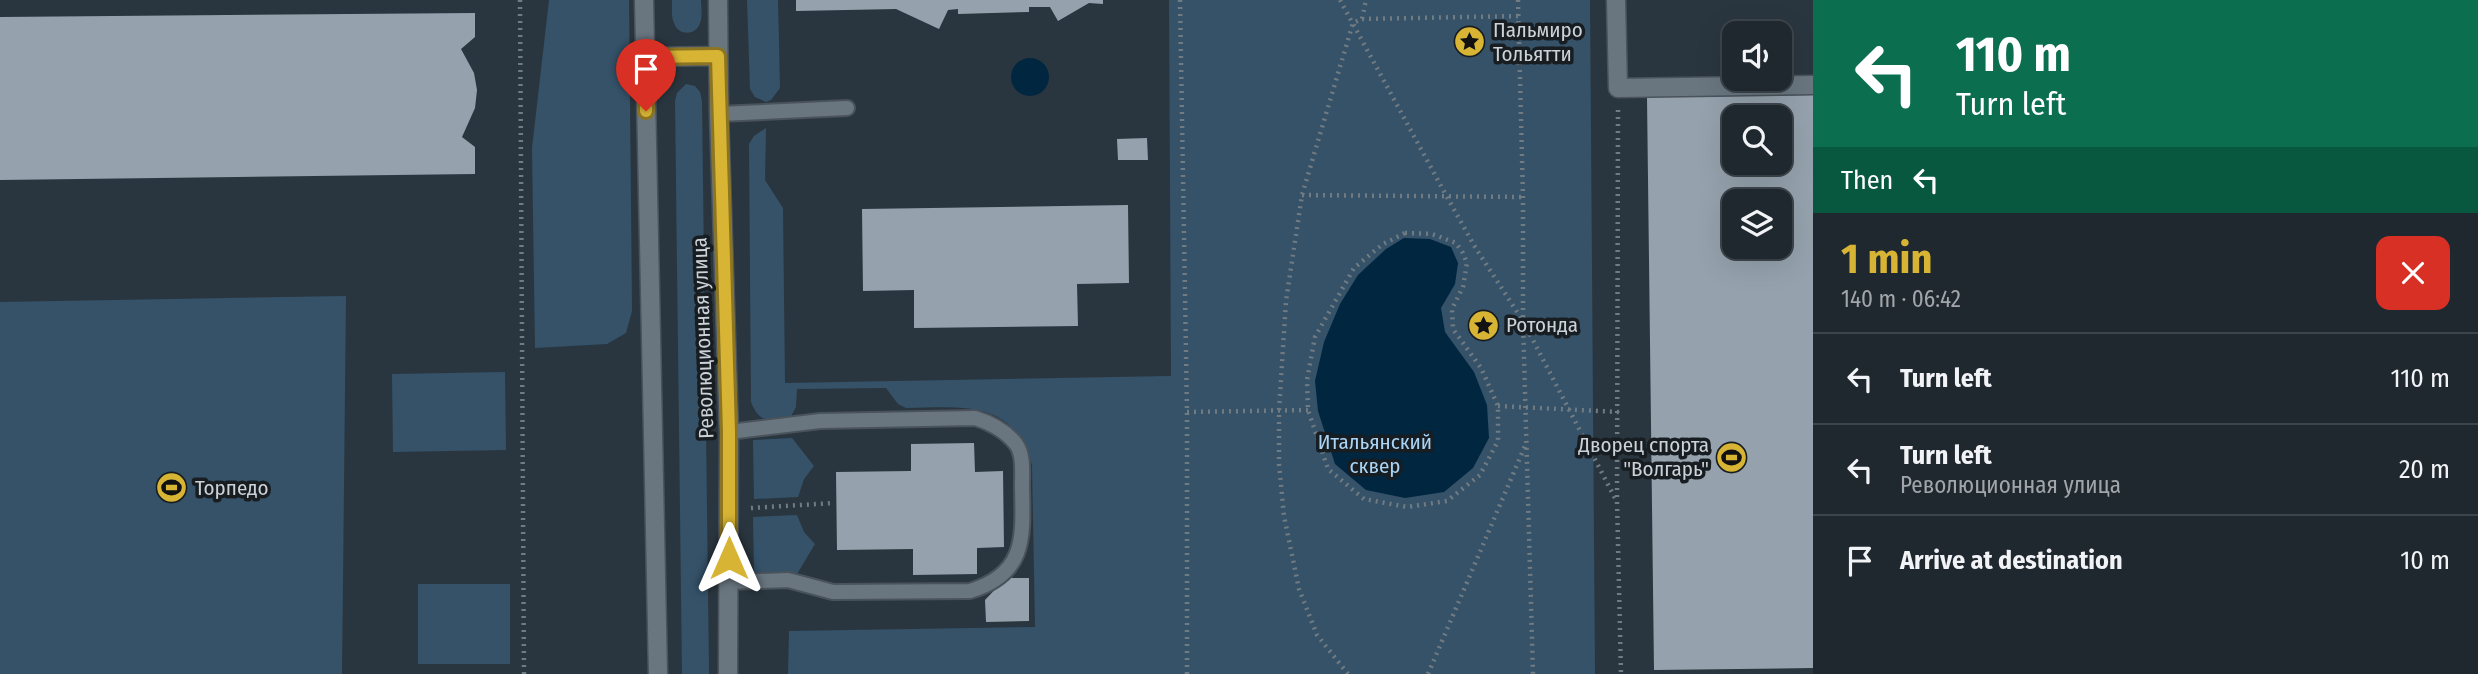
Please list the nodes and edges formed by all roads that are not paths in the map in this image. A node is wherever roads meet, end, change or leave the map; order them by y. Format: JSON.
{"nodes":[{"id":1,"x":644,"y":0,"type":"edge"},
{"id":2,"x":718,"y":0,"type":"edge"},
{"id":3,"x":1616,"y":0,"type":"edge"},
{"id":4,"x":718,"y":56,"type":"junction"},
{"id":5,"x":645,"y":57,"type":"junction"},
{"id":6,"x":1813,"y":85,"type":"edge"},
{"id":7,"x":847,"y":108,"type":"dead end"},
{"id":8,"x":719,"y":114,"type":"junction"},
{"id":9,"x":729,"y":432,"type":"junction"},
{"id":10,"x":729,"y":582,"type":"junction"},
{"id":11,"x":658,"y":674,"type":"edge"},
{"id":12,"x":728,"y":674,"type":"edge"}],
"edges":[{"from":1,"to":5,"type":"main road"},
{"from":2,"to":4,"type":"main road","name":"Революционная улица"},
{"from":3,"to":6,"type":"main road"},
{"from":4,"to":5,"type":"main road"},
{"from":4,"to":8,"type":"main road","name":"Революционная улица"},
{"from":5,"to":11,"type":"main road"},
{"from":7,"to":8,"type":"lane"},
{"from":8,"to":9,"type":"main road","name":"Революционная улица"},
{"from":9,"to":10,"type":"main road","name":"Революционная улица"},
{"from":9,"to":10,"type":"lane"},
{"from":10,"to":12,"type":"main road","name":"Революционная улица"}]}
